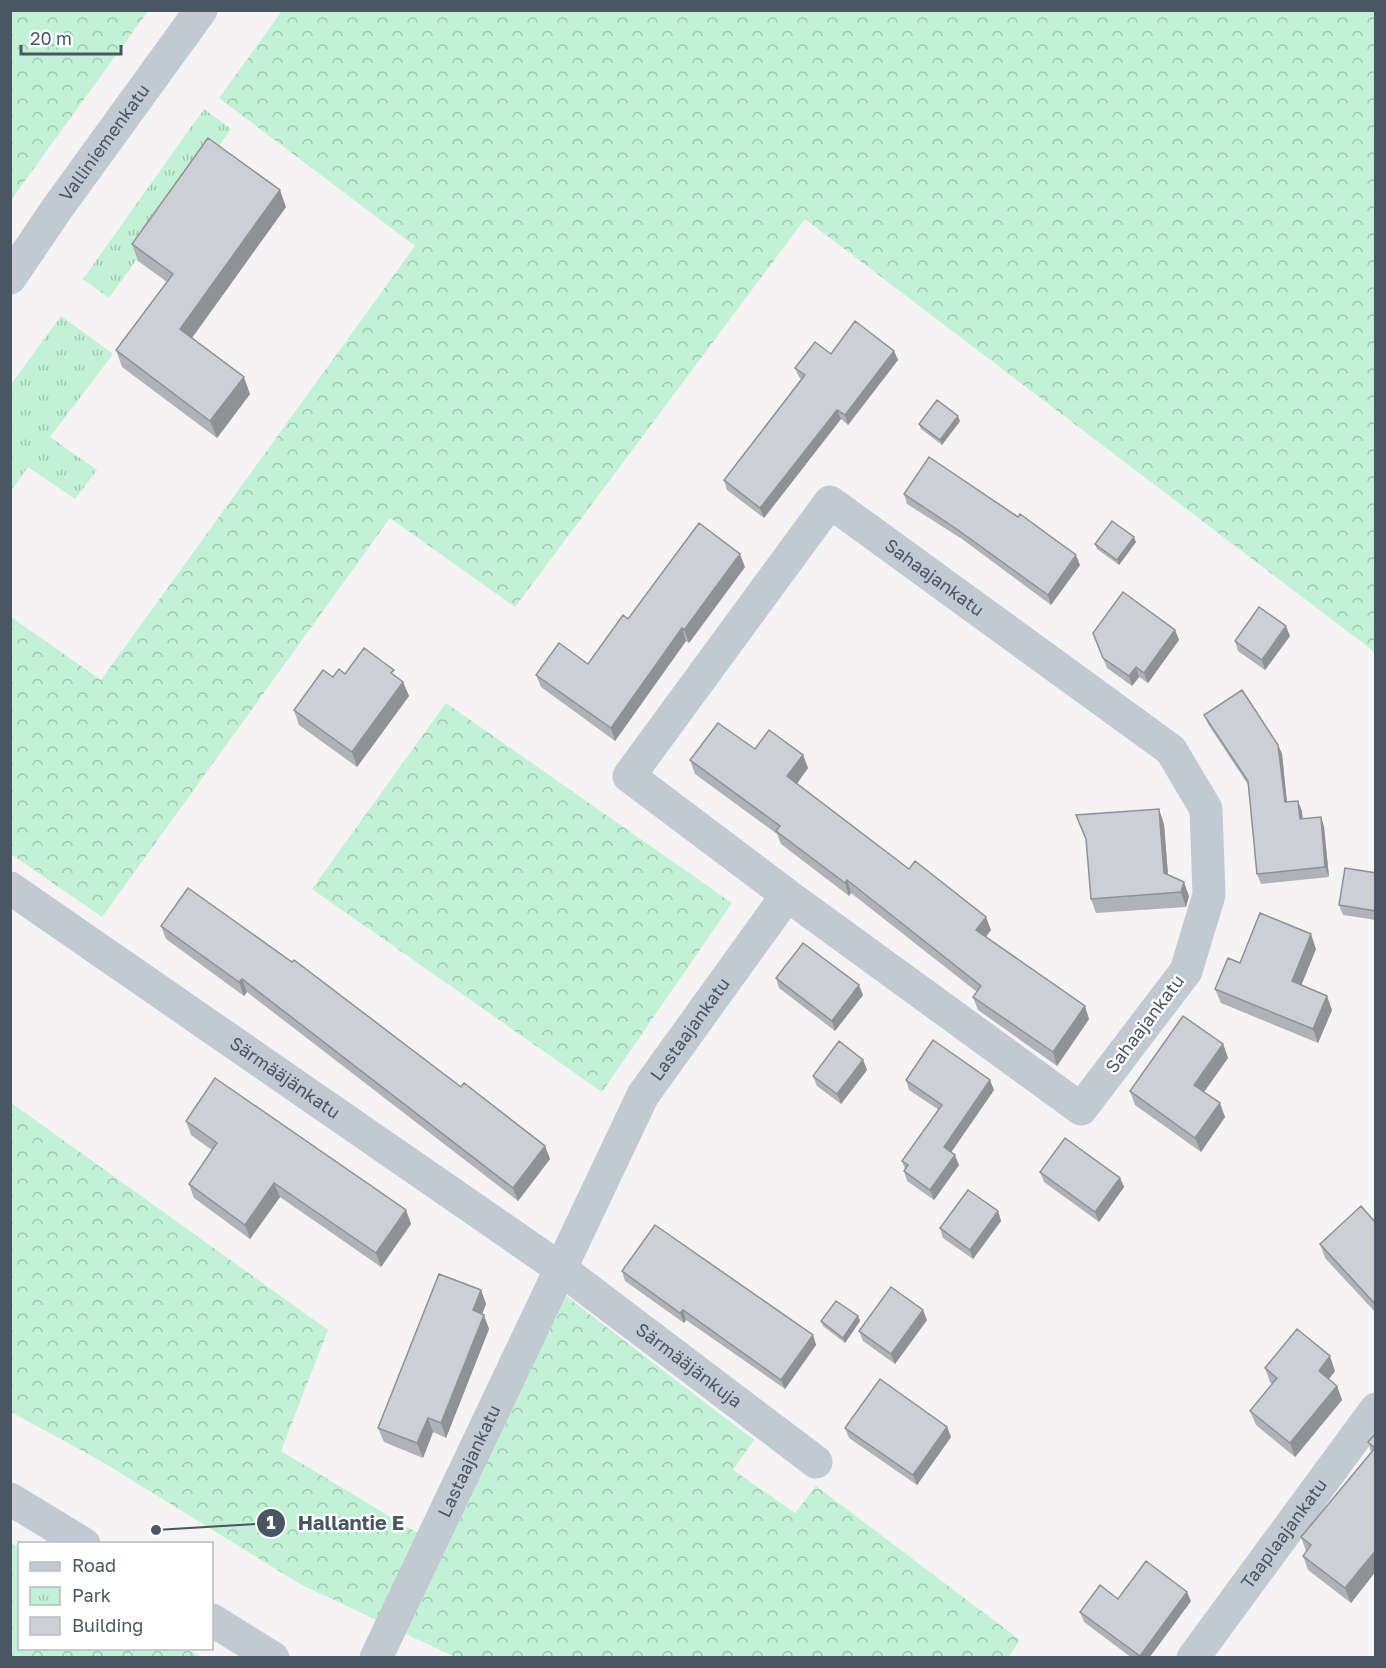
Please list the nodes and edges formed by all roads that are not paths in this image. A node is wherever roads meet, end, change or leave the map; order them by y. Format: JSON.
{"nodes":[{"id":1,"x":201,"y":10,"type":"edge"},
{"id":2,"x":10,"y":278,"type":"edge"},
{"id":3,"x":10,"y":888,"type":"edge"},
{"id":4,"x":787,"y":895,"type":"junction"},
{"id":5,"x":561,"y":1269,"type":"junction"},
{"id":6,"x":1376,"y":1409,"type":"edge"},
{"id":7,"x":816,"y":1462,"type":"dead end"},
{"id":8,"x":10,"y":1499,"type":"edge"},
{"id":9,"x":81,"y":1542,"type":"edge"},
{"id":10,"x":213,"y":1621,"type":"edge"},
{"id":11,"x":273,"y":1658,"type":"edge"},
{"id":12,"x":376,"y":1658,"type":"edge"},
{"id":13,"x":1193,"y":1658,"type":"edge"}],
"edges":[{"from":1,"to":2,"type":"street","name":"Valliniemenkatu"},
{"from":3,"to":5,"type":"street","name":"Särmääjänkatu"},
{"from":4,"to":4,"type":"street","name":"Sahaajankatu"},
{"from":4,"to":5,"type":"street","name":"Lastaajankatu"},
{"from":5,"to":7,"type":"street","name":"Särmääjänkuja"},
{"from":5,"to":12,"type":"street","name":"Lastaajankatu"},
{"from":6,"to":13,"type":"street","name":"Taaplaajankatu"},
{"from":8,"to":9,"type":"street"},
{"from":10,"to":11,"type":"street"}]}
